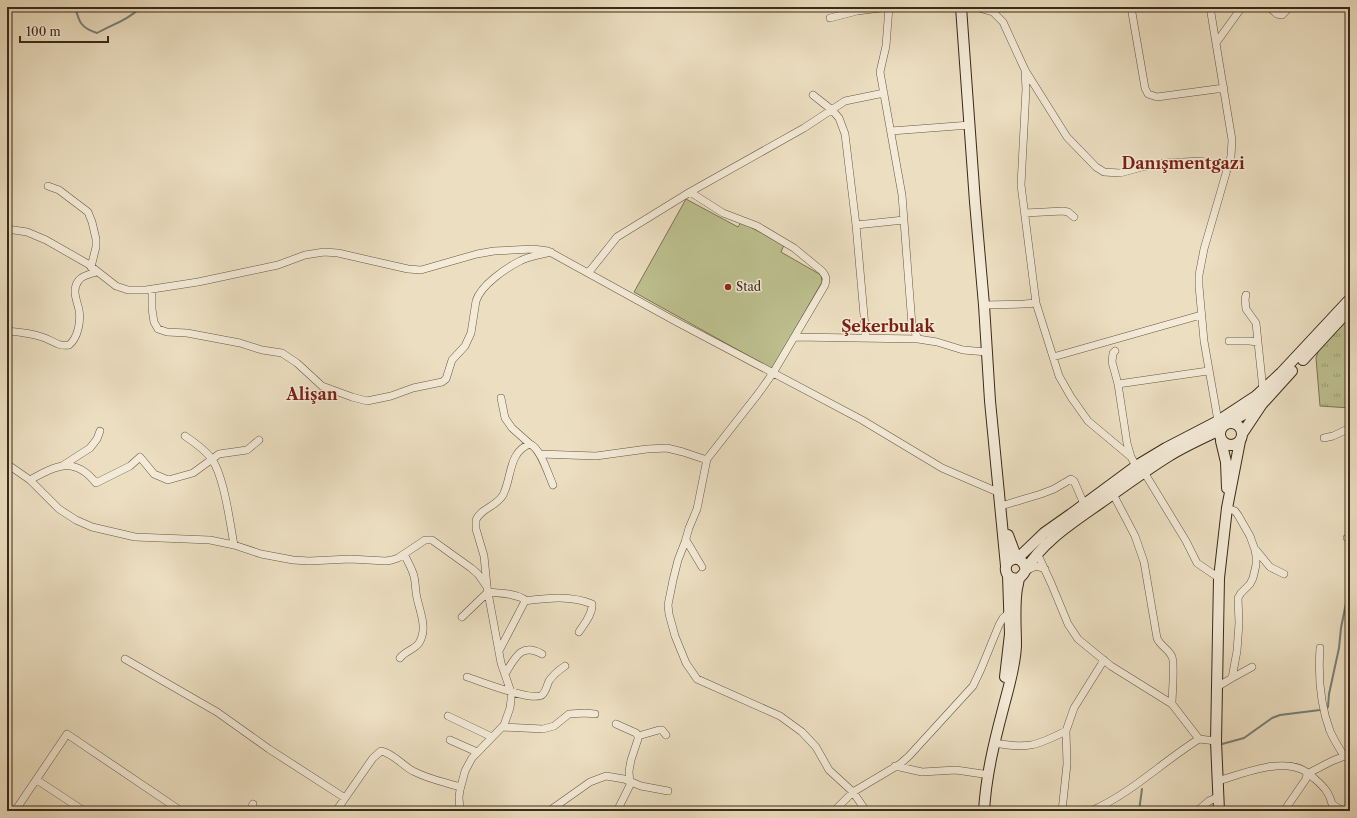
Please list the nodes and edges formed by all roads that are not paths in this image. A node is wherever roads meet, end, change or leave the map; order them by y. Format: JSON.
{"nodes":[{"id":1,"x":889,"y":7,"type":"edge"},
{"id":2,"x":961,"y":7,"type":"edge"},
{"id":3,"x":974,"y":7,"type":"edge"},
{"id":4,"x":1131,"y":7,"type":"edge"},
{"id":5,"x":1210,"y":7,"type":"edge"},
{"id":6,"x":1242,"y":7,"type":"edge"},
{"id":7,"x":1270,"y":7,"type":"edge"},
{"id":8,"x":1290,"y":7,"type":"edge"},
{"id":9,"x":830,"y":18,"type":"dead end"},
{"id":10,"x":1216,"y":42,"type":"junction"},
{"id":11,"x":1025,"y":70,"type":"junction"},
{"id":12,"x":1224,"y":88,"type":"junction"},
{"id":13,"x":884,"y":93,"type":"junction"},
{"id":14,"x":813,"y":95,"type":"dead end"},
{"id":15,"x":832,"y":110,"type":"junction"},
{"id":16,"x":970,"y":125,"type":"junction"},
{"id":17,"x":891,"y":131,"type":"junction"},
{"id":18,"x":1228,"y":168,"type":"junction"},
{"id":19,"x":48,"y":186,"type":"dead end"},
{"id":20,"x":690,"y":192,"type":"junction"},
{"id":21,"x":1025,"y":213,"type":"junction"},
{"id":22,"x":1074,"y":217,"type":"dead end"},
{"id":23,"x":904,"y":220,"type":"junction"},
{"id":24,"x":856,"y":225,"type":"junction"},
{"id":25,"x":7,"y":229,"type":"edge"},
{"id":26,"x":551,"y":252,"type":"junction"},
{"id":27,"x":94,"y":269,"type":"junction"},
{"id":28,"x":588,"y":272,"type":"junction"},
{"id":29,"x":152,"y":290,"type":"junction"},
{"id":30,"x":1246,"y":295,"type":"dead end"},
{"id":31,"x":1350,"y":299,"type":"edge"},
{"id":32,"x":1036,"y":303,"type":"junction"},
{"id":33,"x":984,"y":305,"type":"junction"},
{"id":34,"x":1350,"y":309,"type":"edge"},
{"id":35,"x":1201,"y":315,"type":"junction"},
{"id":36,"x":7,"y":331,"type":"edge"},
{"id":37,"x":795,"y":337,"type":"junction"},
{"id":38,"x":866,"y":338,"type":"junction"},
{"id":39,"x":918,"y":339,"type":"junction"},
{"id":40,"x":1229,"y":341,"type":"dead end"},
{"id":41,"x":1258,"y":342,"type":"junction"},
{"id":42,"x":1114,"y":351,"type":"dead end"},
{"id":43,"x":987,"y":352,"type":"junction"},
{"id":44,"x":1053,"y":357,"type":"junction"},
{"id":45,"x":1208,"y":371,"type":"junction"},
{"id":46,"x":773,"y":373,"type":"junction"},
{"id":47,"x":1118,"y":384,"type":"junction"},
{"id":48,"x":1263,"y":390,"type":"junction"},
{"id":49,"x":501,"y":398,"type":"dead end"},
{"id":50,"x":1263,"y":403,"type":"junction"},
{"id":51,"x":1222,"y":425,"type":"junction"},
{"id":52,"x":1350,"y":428,"type":"edge"},
{"id":53,"x":100,"y":431,"type":"dead end"},
{"id":54,"x":185,"y":436,"type":"dead end"},
{"id":55,"x":1241,"y":437,"type":"junction"},
{"id":56,"x":1324,"y":438,"type":"dead end"},
{"id":57,"x":259,"y":440,"type":"dead end"},
{"id":58,"x":1221,"y":441,"type":"junction"},
{"id":59,"x":530,"y":444,"type":"junction"},
{"id":60,"x":540,"y":454,"type":"junction"},
{"id":61,"x":1131,"y":457,"type":"junction"},
{"id":62,"x":212,"y":459,"type":"junction"},
{"id":63,"x":707,"y":460,"type":"junction"},
{"id":64,"x":7,"y":464,"type":"edge"},
{"id":65,"x":62,"y":466,"type":"junction"},
{"id":66,"x":1140,"y":469,"type":"junction"},
{"id":67,"x":30,"y":480,"type":"junction"},
{"id":68,"x":553,"y":485,"type":"dead end"},
{"id":69,"x":1000,"y":493,"type":"junction"},
{"id":70,"x":1113,"y":494,"type":"junction"},
{"id":71,"x":1084,"y":504,"type":"junction"},
{"id":72,"x":1227,"y":508,"type":"junction"},
{"id":73,"x":1002,"y":510,"type":"junction"},
{"id":74,"x":686,"y":540,"type":"junction"},
{"id":75,"x":234,"y":545,"type":"junction"},
{"id":76,"x":1255,"y":550,"type":"junction"},
{"id":77,"x":1037,"y":553,"type":"junction"},
{"id":78,"x":404,"y":554,"type":"junction"},
{"id":79,"x":1017,"y":559,"type":"junction"},
{"id":80,"x":702,"y":567,"type":"dead end"},
{"id":81,"x":1045,"y":569,"type":"junction"},
{"id":82,"x":1007,"y":570,"type":"junction"},
{"id":83,"x":1022,"y":574,"type":"junction"},
{"id":84,"x":1284,"y":574,"type":"dead end"},
{"id":85,"x":1219,"y":578,"type":"junction"},
{"id":86,"x":488,"y":590,"type":"junction"},
{"id":87,"x":524,"y":601,"type":"junction"},
{"id":88,"x":1008,"y":613,"type":"junction"},
{"id":89,"x":462,"y":617,"type":"dead end"},
{"id":90,"x":579,"y":632,"type":"dead end"},
{"id":91,"x":1320,"y":648,"type":"dead end"},
{"id":92,"x":498,"y":651,"type":"junction"},
{"id":93,"x":542,"y":654,"type":"dead end"},
{"id":94,"x":400,"y":658,"type":"dead end"},
{"id":95,"x":125,"y":659,"type":"dead end"},
{"id":96,"x":1104,"y":660,"type":"junction"},
{"id":97,"x":565,"y":666,"type":"dead end"},
{"id":98,"x":1252,"y":667,"type":"dead end"},
{"id":99,"x":505,"y":674,"type":"junction"},
{"id":100,"x":468,"y":677,"type":"dead end"},
{"id":101,"x":1232,"y":678,"type":"junction"},
{"id":102,"x":1217,"y":687,"type":"junction"},
{"id":103,"x":511,"y":692,"type":"junction"},
{"id":104,"x":1172,"y":704,"type":"junction"},
{"id":105,"x":595,"y":714,"type":"dead end"},
{"id":106,"x":448,"y":716,"type":"dead end"},
{"id":107,"x":616,"y":724,"type":"dead end"},
{"id":108,"x":502,"y":727,"type":"junction"},
{"id":109,"x":1066,"y":731,"type":"junction"},
{"id":110,"x":666,"y":735,"type":"dead end"},
{"id":111,"x":638,"y":736,"type":"junction"},
{"id":112,"x":492,"y":737,"type":"junction"},
{"id":113,"x":1199,"y":738,"type":"junction"},
{"id":114,"x":450,"y":740,"type":"dead end"},
{"id":115,"x":1216,"y":740,"type":"junction"},
{"id":116,"x":994,"y":743,"type":"junction"},
{"id":117,"x":477,"y":752,"type":"junction"},
{"id":118,"x":1347,"y":755,"type":"edge"},
{"id":119,"x":895,"y":766,"type":"junction"},
{"id":120,"x":983,"y":774,"type":"junction"},
{"id":121,"x":1307,"y":774,"type":"junction"},
{"id":122,"x":37,"y":780,"type":"junction"},
{"id":123,"x":630,"y":781,"type":"junction"},
{"id":124,"x":1218,"y":781,"type":"junction"},
{"id":125,"x":460,"y":787,"type":"junction"},
{"id":126,"x":668,"y":791,"type":"dead end"},
{"id":127,"x":853,"y":792,"type":"junction"},
{"id":128,"x":1218,"y":797,"type":"junction"},
{"id":129,"x":345,"y":798,"type":"junction"},
{"id":130,"x":253,"y":804,"type":"dead end"},
{"id":131,"x":1332,"y":804,"type":"junction"},
{"id":132,"x":15,"y":811,"type":"edge"},
{"id":133,"x":84,"y":811,"type":"edge"},
{"id":134,"x":181,"y":811,"type":"edge"},
{"id":135,"x":250,"y":811,"type":"edge"},
{"id":136,"x":336,"y":811,"type":"edge"},
{"id":137,"x":460,"y":811,"type":"edge"},
{"id":138,"x":549,"y":811,"type":"edge"},
{"id":139,"x":617,"y":811,"type":"edge"},
{"id":140,"x":834,"y":811,"type":"edge"},
{"id":141,"x":866,"y":811,"type":"edge"},
{"id":142,"x":974,"y":811,"type":"edge"},
{"id":143,"x":978,"y":811,"type":"edge"},
{"id":144,"x":984,"y":811,"type":"edge"},
{"id":145,"x":1062,"y":811,"type":"edge"},
{"id":146,"x":1091,"y":811,"type":"edge"},
{"id":147,"x":1197,"y":811,"type":"edge"},
{"id":148,"x":1219,"y":811,"type":"edge"},
{"id":149,"x":1284,"y":811,"type":"edge"},
{"id":150,"x":1328,"y":811,"type":"edge"},
{"id":151,"x":1343,"y":811,"type":"edge"}],
"edges":[{"from":1,"to":9,"type":"street"},
{"from":1,"to":13,"type":"street"},
{"from":2,"to":16,"type":"main road"},
{"from":3,"to":11,"type":"street"},
{"from":4,"to":12,"type":"street"},
{"from":5,"to":10,"type":"street"},
{"from":6,"to":10,"type":"street"},
{"from":7,"to":8,"type":"street"},
{"from":10,"to":12,"type":"street"},
{"from":11,"to":18,"type":"street"},
{"from":11,"to":21,"type":"street"},
{"from":12,"to":18,"type":"street"},
{"from":13,"to":15,"type":"street"},
{"from":13,"to":17,"type":"street"},
{"from":14,"to":15,"type":"street"},
{"from":15,"to":20,"type":"street"},
{"from":15,"to":24,"type":"street"},
{"from":16,"to":17,"type":"street"},
{"from":16,"to":33,"type":"main road"},
{"from":17,"to":23,"type":"street"},
{"from":18,"to":35,"type":"street"},
{"from":19,"to":27,"type":"street"},
{"from":20,"to":28,"type":"street"},
{"from":20,"to":37,"type":"street"},
{"from":21,"to":22,"type":"street"},
{"from":21,"to":32,"type":"street"},
{"from":23,"to":24,"type":"street"},
{"from":23,"to":39,"type":"street"},
{"from":24,"to":38,"type":"street"},
{"from":25,"to":27,"type":"street"},
{"from":26,"to":28,"type":"street"},
{"from":26,"to":29,"type":"street"},
{"from":26,"to":29,"type":"street"},
{"from":27,"to":29,"type":"street"},
{"from":27,"to":36,"type":"street"},
{"from":28,"to":46,"type":"street"},
{"from":30,"to":41,"type":"street"},
{"from":31,"to":48,"type":"main road"},
{"from":32,"to":33,"type":"street"},
{"from":32,"to":44,"type":"street"},
{"from":33,"to":43,"type":"main road"},
{"from":34,"to":50,"type":"main road"},
{"from":35,"to":44,"type":"street"},
{"from":35,"to":45,"type":"street"},
{"from":37,"to":38,"type":"street"},
{"from":37,"to":46,"type":"street"},
{"from":38,"to":39,"type":"street"},
{"from":39,"to":43,"type":"street"},
{"from":40,"to":41,"type":"street"},
{"from":41,"to":48,"type":"street"},
{"from":42,"to":47,"type":"street"},
{"from":43,"to":69,"type":"main road"},
{"from":44,"to":61,"type":"street"},
{"from":45,"to":47,"type":"street"},
{"from":45,"to":51,"type":"street"},
{"from":46,"to":63,"type":"street"},
{"from":46,"to":69,"type":"street"},
{"from":47,"to":61,"type":"street"},
{"from":48,"to":51,"type":"main road"},
{"from":49,"to":59,"type":"street"},
{"from":50,"to":51,"type":"main road"},
{"from":50,"to":55,"type":"main road"},
{"from":51,"to":55,"type":"main road"},
{"from":51,"to":58,"type":"main road"},
{"from":51,"to":66,"type":"main road"},
{"from":52,"to":56,"type":"street"},
{"from":53,"to":65,"type":"street"},
{"from":54,"to":62,"type":"street"},
{"from":55,"to":58,"type":"main road"},
{"from":55,"to":72,"type":"main road"},
{"from":57,"to":62,"type":"street"},
{"from":58,"to":72,"type":"main road"},
{"from":59,"to":60,"type":"street"},
{"from":59,"to":86,"type":"street"},
{"from":60,"to":63,"type":"street"},
{"from":60,"to":68,"type":"street"},
{"from":61,"to":66,"type":"street"},
{"from":62,"to":65,"type":"street"},
{"from":62,"to":75,"type":"street"},
{"from":63,"to":74,"type":"street"},
{"from":64,"to":67,"type":"street"},
{"from":65,"to":67,"type":"street"},
{"from":66,"to":70,"type":"main road"},
{"from":66,"to":71,"type":"main road"},
{"from":66,"to":85,"type":"street"},
{"from":67,"to":75,"type":"street"},
{"from":69,"to":73,"type":"main road"},
{"from":70,"to":77,"type":"main road"},
{"from":70,"to":104,"type":"street"},
{"from":71,"to":73,"type":"street"},
{"from":71,"to":79,"type":"main road"},
{"from":72,"to":76,"type":"street"},
{"from":72,"to":85,"type":"main road"},
{"from":73,"to":79,"type":"main road"},
{"from":73,"to":82,"type":"main road"},
{"from":74,"to":80,"type":"street"},
{"from":74,"to":127,"type":"street"},
{"from":75,"to":78,"type":"street"},
{"from":76,"to":84,"type":"street"},
{"from":76,"to":101,"type":"street"},
{"from":77,"to":81,"type":"street"},
{"from":77,"to":83,"type":"main road"},
{"from":78,"to":86,"type":"street"},
{"from":78,"to":94,"type":"street"},
{"from":79,"to":82,"type":"main road"},
{"from":79,"to":83,"type":"main road"},
{"from":81,"to":83,"type":"street"},
{"from":81,"to":96,"type":"street"},
{"from":82,"to":83,"type":"main road"},
{"from":82,"to":88,"type":"main road"},
{"from":83,"to":116,"type":"main road"},
{"from":85,"to":102,"type":"main road"},
{"from":86,"to":87,"type":"street"},
{"from":86,"to":89,"type":"street"},
{"from":86,"to":92,"type":"street"},
{"from":87,"to":90,"type":"street"},
{"from":87,"to":92,"type":"street"},
{"from":88,"to":119,"type":"street"},
{"from":88,"to":120,"type":"main road"},
{"from":91,"to":118,"type":"street"},
{"from":92,"to":99,"type":"street"},
{"from":93,"to":99,"type":"street"},
{"from":95,"to":129,"type":"street"},
{"from":96,"to":104,"type":"street"},
{"from":96,"to":109,"type":"street"},
{"from":97,"to":103,"type":"street"},
{"from":98,"to":101,"type":"street"},
{"from":99,"to":103,"type":"street"},
{"from":100,"to":103,"type":"street"},
{"from":101,"to":102,"type":"street"},
{"from":102,"to":115,"type":"main road"},
{"from":103,"to":108,"type":"street"},
{"from":104,"to":113,"type":"street"},
{"from":105,"to":108,"type":"street"},
{"from":106,"to":112,"type":"street"},
{"from":107,"to":111,"type":"street"},
{"from":108,"to":112,"type":"street"},
{"from":109,"to":116,"type":"street"},
{"from":109,"to":145,"type":"street"},
{"from":110,"to":111,"type":"street"},
{"from":111,"to":123,"type":"street"},
{"from":112,"to":117,"type":"street"},
{"from":113,"to":115,"type":"street"},
{"from":113,"to":146,"type":"street"},
{"from":114,"to":117,"type":"street"},
{"from":115,"to":124,"type":"main road"},
{"from":116,"to":144,"type":"main road"},
{"from":117,"to":125,"type":"street"},
{"from":118,"to":121,"type":"street"},
{"from":119,"to":120,"type":"street"},
{"from":119,"to":127,"type":"street"},
{"from":120,"to":143,"type":"main road"},
{"from":121,"to":124,"type":"street"},
{"from":121,"to":131,"type":"street"},
{"from":121,"to":149,"type":"street"},
{"from":122,"to":132,"type":"street"},
{"from":122,"to":133,"type":"street"},
{"from":122,"to":134,"type":"street"},
{"from":123,"to":126,"type":"street"},
{"from":123,"to":138,"type":"street"},
{"from":123,"to":139,"type":"street"},
{"from":124,"to":128,"type":"main road"},
{"from":125,"to":129,"type":"street"},
{"from":125,"to":137,"type":"street"},
{"from":127,"to":140,"type":"street"},
{"from":127,"to":141,"type":"street"},
{"from":128,"to":147,"type":"street"},
{"from":128,"to":148,"type":"main road"},
{"from":129,"to":136,"type":"street"},
{"from":130,"to":135,"type":"street"},
{"from":131,"to":150,"type":"street"},
{"from":131,"to":151,"type":"street"},
{"from":142,"to":143,"type":"street"}]}
